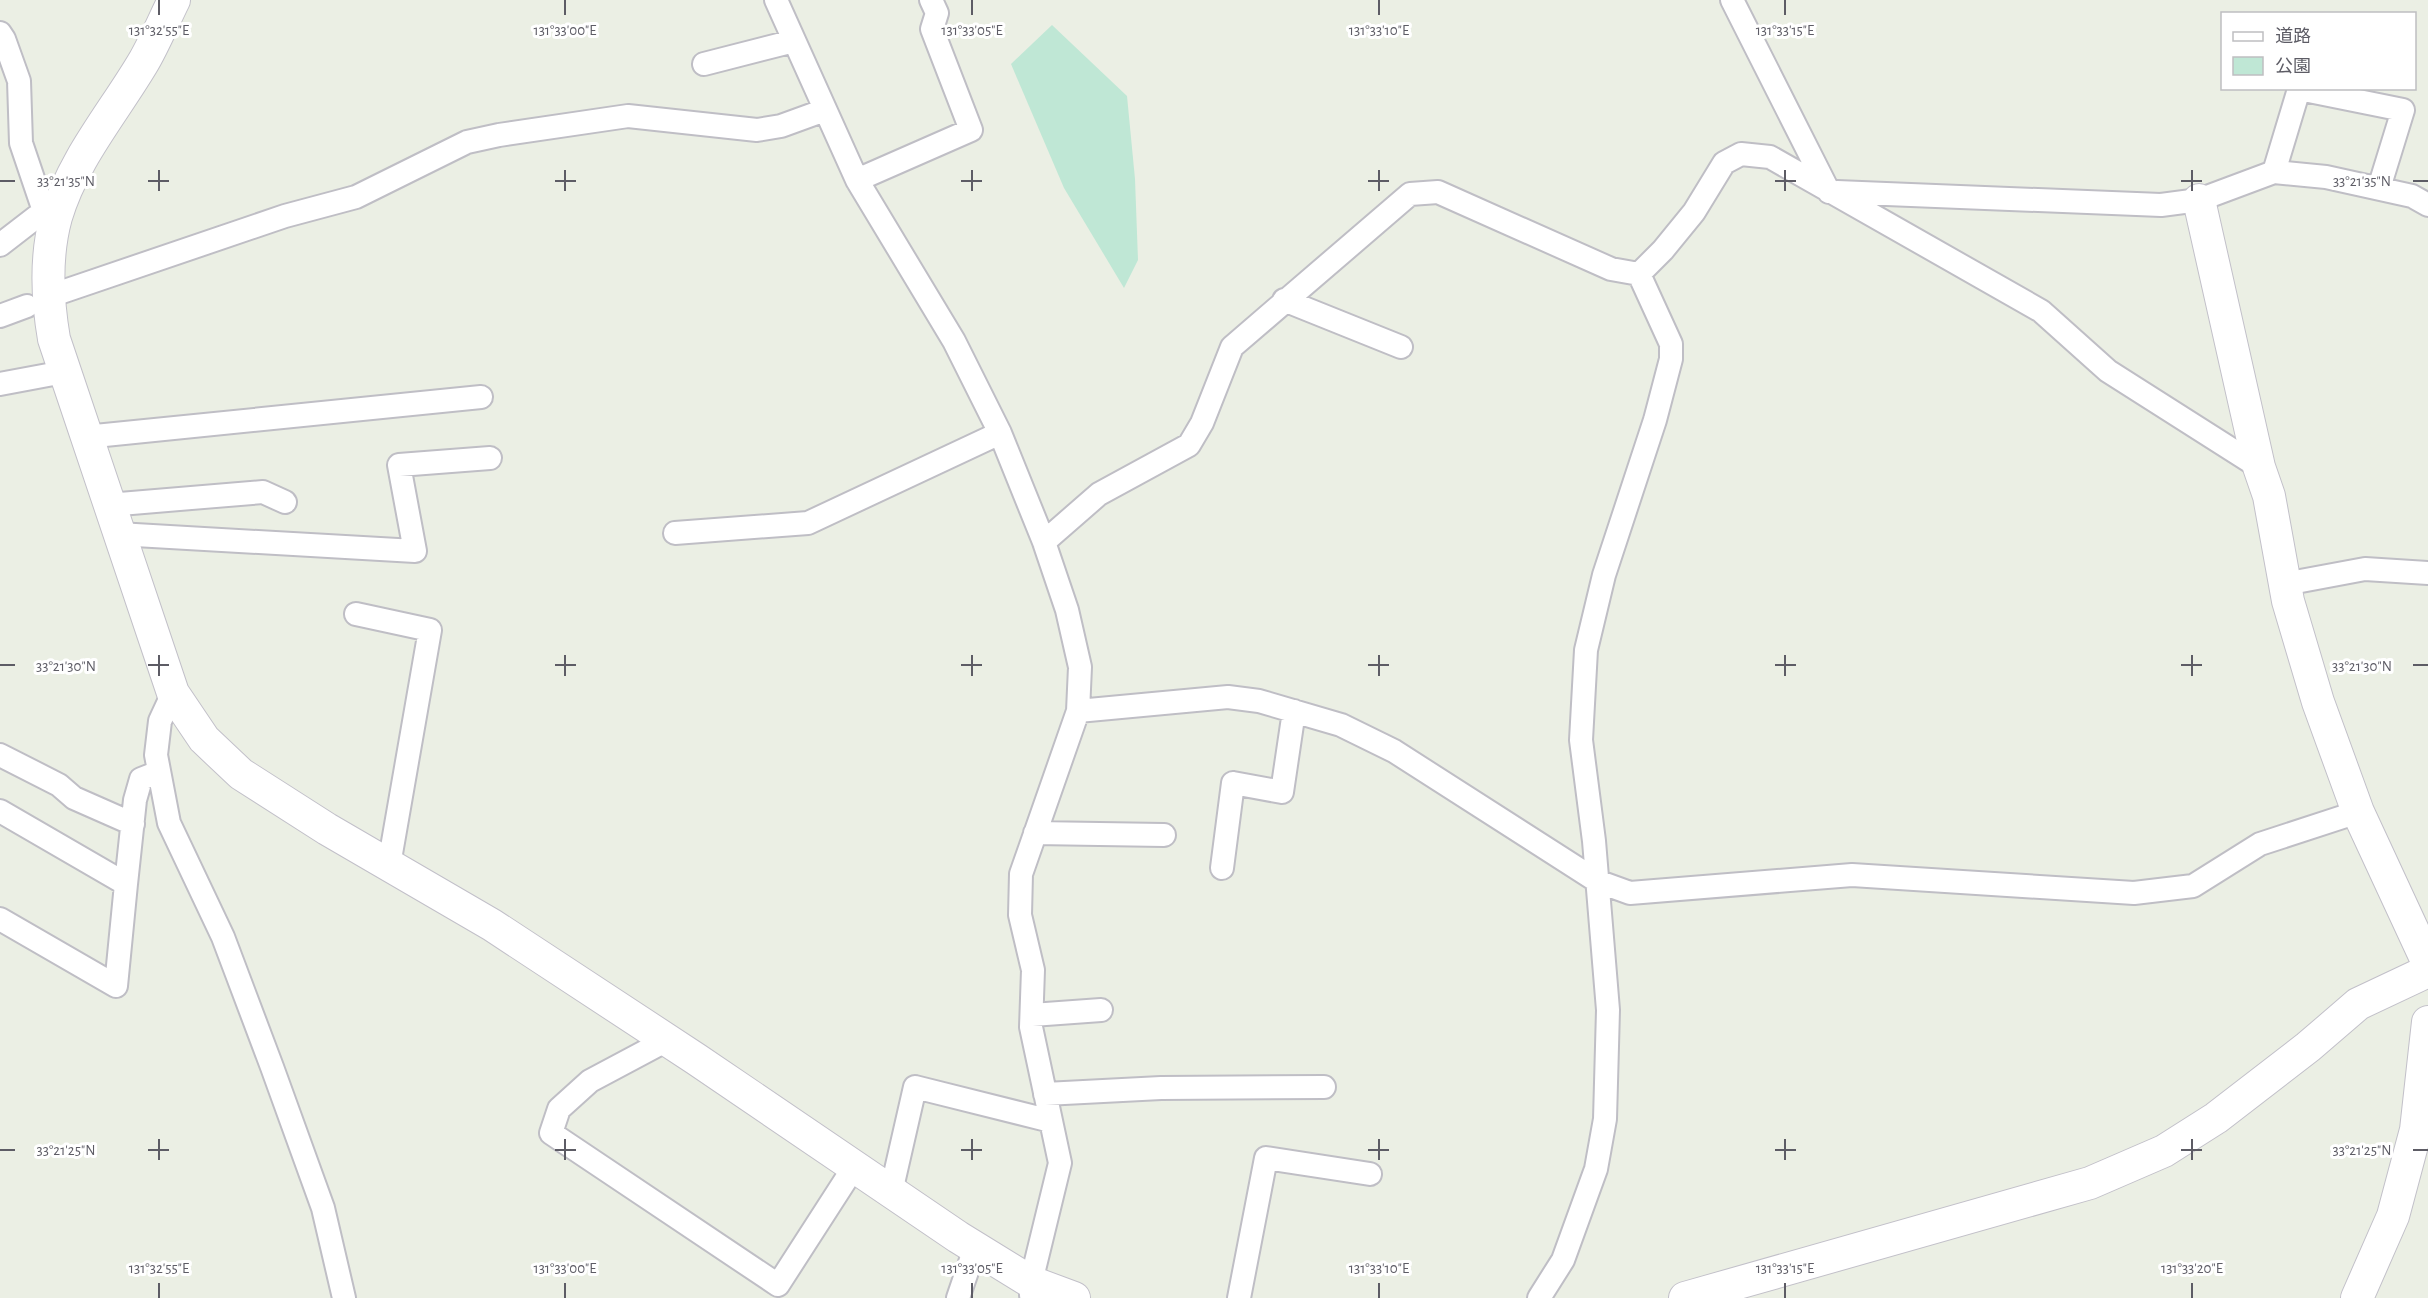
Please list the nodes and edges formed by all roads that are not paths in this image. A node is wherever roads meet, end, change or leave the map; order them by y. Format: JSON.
{"nodes":[{"id":1,"x":174,"y":0,"type":"edge"},
{"id":2,"x":776,"y":0,"type":"edge"},
{"id":3,"x":930,"y":0,"type":"edge"},
{"id":4,"x":1732,"y":0,"type":"edge"},
{"id":5,"x":0,"y":33,"type":"edge"},
{"id":6,"x":794,"y":41,"type":"junction"},
{"id":7,"x":704,"y":64,"type":"dead end"},
{"id":8,"x":2299,"y":90,"type":"edge"},
{"id":9,"x":2304,"y":90,"type":"edge"},
{"id":10,"x":825,"y":110,"type":"junction"},
{"id":11,"x":2274,"y":172,"type":"junction"},
{"id":12,"x":857,"y":180,"type":"junction"},
{"id":13,"x":2379,"y":189,"type":"junction"},
{"id":14,"x":1829,"y":192,"type":"junction"},
{"id":15,"x":2199,"y":200,"type":"junction"},
{"id":16,"x":2428,"y":205,"type":"edge"},
{"id":17,"x":50,"y":214,"type":"junction"},
{"id":18,"x":0,"y":245,"type":"edge"},
{"id":19,"x":1639,"y":274,"type":"junction"},
{"id":20,"x":1284,"y":300,"type":"junction"},
{"id":21,"x":37,"y":302,"type":"junction"},
{"id":22,"x":0,"y":316,"type":"edge"},
{"id":23,"x":1401,"y":347,"type":"dead end"},
{"id":24,"x":64,"y":372,"type":"junction"},
{"id":25,"x":0,"y":384,"type":"edge"},
{"id":26,"x":481,"y":397,"type":"dead end"},
{"id":27,"x":1000,"y":433,"type":"junction"},
{"id":28,"x":85,"y":437,"type":"junction"},
{"id":29,"x":490,"y":458,"type":"dead end"},
{"id":30,"x":2259,"y":467,"type":"junction"},
{"id":31,"x":285,"y":502,"type":"dead end"},
{"id":32,"x":108,"y":505,"type":"junction"},
{"id":33,"x":675,"y":532,"type":"dead end"},
{"id":34,"x":118,"y":534,"type":"junction"},
{"id":35,"x":1044,"y":542,"type":"junction"},
{"id":36,"x":2428,"y":573,"type":"edge"},
{"id":37,"x":2285,"y":585,"type":"junction"},
{"id":38,"x":356,"y":615,"type":"dead end"},
{"id":39,"x":173,"y":693,"type":"junction"},
{"id":40,"x":1078,"y":711,"type":"junction"},
{"id":41,"x":1294,"y":711,"type":"junction"},
{"id":42,"x":0,"y":755,"type":"edge"},
{"id":43,"x":159,"y":772,"type":"junction"},
{"id":44,"x":0,"y":811,"type":"edge"},
{"id":45,"x":2358,"y":812,"type":"junction"},
{"id":46,"x":133,"y":824,"type":"junction"},
{"id":47,"x":1035,"y":832,"type":"junction"},
{"id":48,"x":1164,"y":835,"type":"dead end"},
{"id":49,"x":389,"y":865,"type":"junction"},
{"id":50,"x":1222,"y":868,"type":"dead end"},
{"id":51,"x":1597,"y":881,"type":"junction"},
{"id":52,"x":126,"y":884,"type":"junction"},
{"id":53,"x":0,"y":919,"type":"edge"},
{"id":54,"x":2428,"y":963,"type":"edge"},
{"id":55,"x":2428,"y":971,"type":"edge"},
{"id":56,"x":1101,"y":1011,"type":"dead end"},
{"id":57,"x":1032,"y":1015,"type":"junction"},
{"id":58,"x":2428,"y":1022,"type":"edge"},
{"id":59,"x":667,"y":1040,"type":"junction"},
{"id":60,"x":1324,"y":1087,"type":"dead end"},
{"id":61,"x":1046,"y":1094,"type":"junction"},
{"id":62,"x":1051,"y":1121,"type":"junction"},
{"id":63,"x":854,"y":1167,"type":"junction"},
{"id":64,"x":1370,"y":1174,"type":"dead end"},
{"id":65,"x":891,"y":1192,"type":"junction"},
{"id":66,"x":975,"y":1248,"type":"junction"},
{"id":67,"x":1031,"y":1290,"type":"edge"},
{"id":68,"x":344,"y":1298,"type":"edge"},
{"id":69,"x":958,"y":1298,"type":"edge"},
{"id":70,"x":1074,"y":1298,"type":"edge"},
{"id":71,"x":1239,"y":1298,"type":"edge"},
{"id":72,"x":1539,"y":1298,"type":"edge"},
{"id":73,"x":1684,"y":1298,"type":"edge"},
{"id":74,"x":2357,"y":1298,"type":"edge"}],
"edges":[{"from":1,"to":17,"type":"street"},
{"from":2,"to":6,"type":"street"},
{"from":3,"to":12,"type":"street"},
{"from":4,"to":14,"type":"street"},
{"from":5,"to":17,"type":"street"},
{"from":6,"to":7,"type":"street"},
{"from":6,"to":10,"type":"street"},
{"from":8,"to":11,"type":"street"},
{"from":9,"to":13,"type":"street"},
{"from":10,"to":12,"type":"street"},
{"from":10,"to":21,"type":"street"},
{"from":11,"to":13,"type":"street"},
{"from":11,"to":15,"type":"street"},
{"from":12,"to":27,"type":"street"},
{"from":13,"to":16,"type":"street"},
{"from":14,"to":15,"type":"street"},
{"from":14,"to":19,"type":"street"},
{"from":14,"to":30,"type":"street"},
{"from":15,"to":30,"type":"street"},
{"from":17,"to":18,"type":"street"},
{"from":17,"to":21,"type":"street"},
{"from":19,"to":20,"type":"street"},
{"from":19,"to":51,"type":"street"},
{"from":20,"to":23,"type":"street"},
{"from":20,"to":35,"type":"street"},
{"from":21,"to":22,"type":"street"},
{"from":21,"to":24,"type":"street"},
{"from":24,"to":25,"type":"street"},
{"from":24,"to":28,"type":"street"},
{"from":26,"to":28,"type":"street"},
{"from":27,"to":33,"type":"street"},
{"from":27,"to":35,"type":"street"},
{"from":28,"to":32,"type":"street"},
{"from":29,"to":34,"type":"street"},
{"from":30,"to":37,"type":"street"},
{"from":31,"to":32,"type":"street"},
{"from":32,"to":34,"type":"street"},
{"from":34,"to":39,"type":"street"},
{"from":35,"to":40,"type":"street"},
{"from":36,"to":37,"type":"street"},
{"from":37,"to":45,"type":"street"},
{"from":38,"to":49,"type":"street"},
{"from":39,"to":43,"type":"street"},
{"from":39,"to":49,"type":"street"},
{"from":40,"to":41,"type":"street"},
{"from":40,"to":47,"type":"street"},
{"from":41,"to":50,"type":"street"},
{"from":41,"to":51,"type":"street"},
{"from":42,"to":46,"type":"street"},
{"from":43,"to":46,"type":"street"},
{"from":43,"to":68,"type":"street"},
{"from":44,"to":52,"type":"street"},
{"from":45,"to":51,"type":"street"},
{"from":45,"to":54,"type":"street"},
{"from":46,"to":52,"type":"street"},
{"from":47,"to":48,"type":"street"},
{"from":47,"to":57,"type":"street"},
{"from":49,"to":59,"type":"street"},
{"from":51,"to":72,"type":"street"},
{"from":52,"to":53,"type":"street"},
{"from":55,"to":73,"type":"street"},
{"from":56,"to":57,"type":"street"},
{"from":57,"to":61,"type":"street"},
{"from":58,"to":74,"type":"street"},
{"from":59,"to":63,"type":"street"},
{"from":59,"to":63,"type":"street"},
{"from":60,"to":61,"type":"street"},
{"from":61,"to":62,"type":"street"},
{"from":62,"to":65,"type":"street"},
{"from":62,"to":67,"type":"street"},
{"from":63,"to":65,"type":"street"},
{"from":64,"to":71,"type":"street"},
{"from":65,"to":66,"type":"street"},
{"from":66,"to":67,"type":"street"},
{"from":66,"to":69,"type":"street"},
{"from":67,"to":70,"type":"street"}]}
